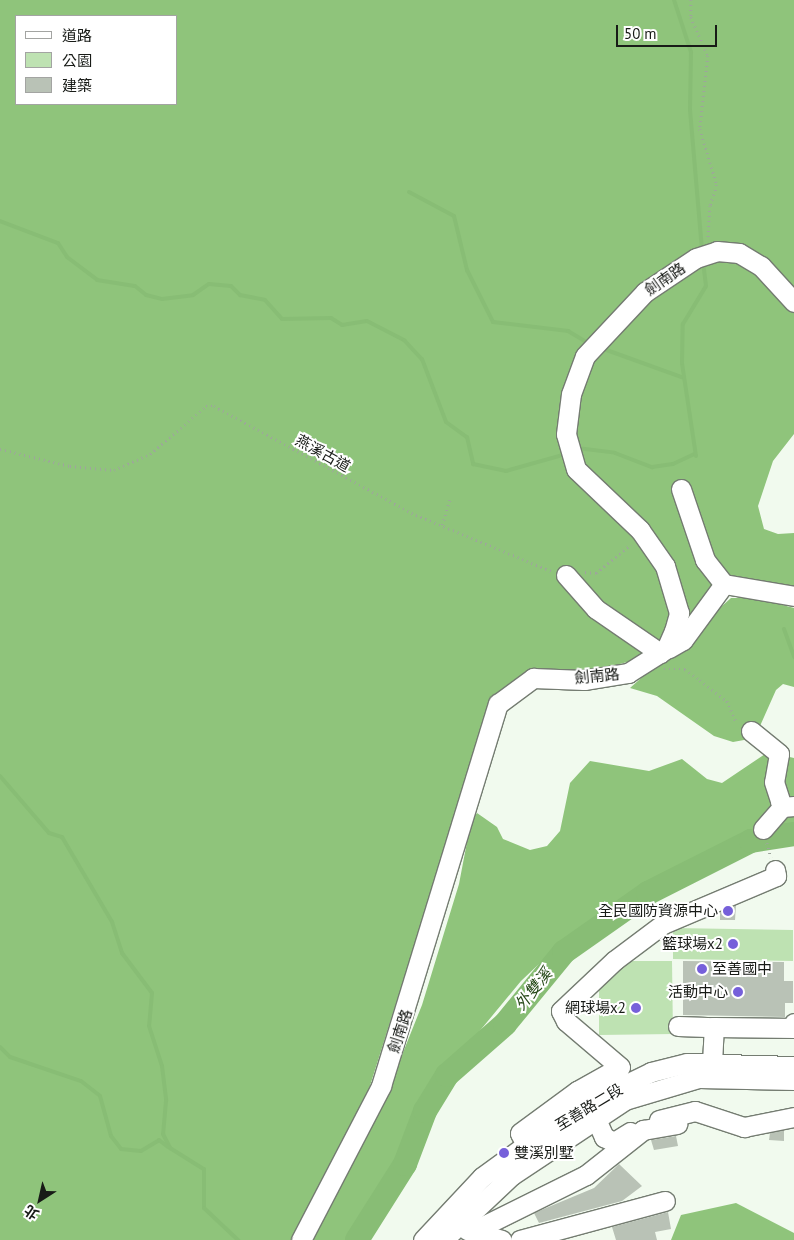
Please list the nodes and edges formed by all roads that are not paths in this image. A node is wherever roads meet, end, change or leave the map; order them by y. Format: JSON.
{"nodes":[{"id":1,"x":794,"y":302,"type":"edge"},
{"id":2,"x":681,"y":489,"type":"dead end"},
{"id":3,"x":566,"y":575,"type":"road end"},
{"id":4,"x":724,"y":584,"type":"junction"},
{"id":5,"x":794,"y":596,"type":"edge"},
{"id":6,"x":663,"y":651,"type":"junction"},
{"id":7,"x":751,"y":731,"type":"road end"},
{"id":8,"x":788,"y":806,"type":"edge"},
{"id":9,"x":763,"y":829,"type":"road end"},
{"id":10,"x":774,"y":870,"type":"road end"},
{"id":11,"x":794,"y":1023,"type":"edge"},
{"id":12,"x":678,"y":1026,"type":"dead end"},
{"id":13,"x":714,"y":1027,"type":"junction"},
{"id":14,"x":712,"y":1063,"type":"junction"},
{"id":15,"x":794,"y":1066,"type":"edge"},
{"id":16,"x":794,"y":1080,"type":"edge"},
{"id":17,"x":794,"y":1117,"type":"edge"},
{"id":18,"x":596,"y":1119,"type":"junction"},
{"id":19,"x":677,"y":1124,"type":"dead end"},
{"id":20,"x":526,"y":1145,"type":"junction"},
{"id":21,"x":666,"y":1201,"type":"dead end"},
{"id":22,"x":446,"y":1229,"type":"edge"},
{"id":23,"x":473,"y":1231,"type":"junction"},
{"id":24,"x":301,"y":1240,"type":"edge"},
{"id":25,"x":423,"y":1240,"type":"edge"},
{"id":26,"x":502,"y":1240,"type":"edge"},
{"id":27,"x":520,"y":1240,"type":"edge"}],
"edges":[{"from":1,"to":6,"type":"street","name":"劍南路"},
{"from":2,"to":4,"type":"street"},
{"from":3,"to":6,"type":"street"},
{"from":4,"to":5,"type":"street"},
{"from":4,"to":6,"type":"street"},
{"from":6,"to":24,"type":"street","name":"劍南路"},
{"from":7,"to":8,"type":"street"},
{"from":8,"to":9,"type":"street"},
{"from":10,"to":20,"type":"street"},
{"from":11,"to":13,"type":"street"},
{"from":12,"to":13,"type":"street"},
{"from":13,"to":14,"type":"street"},
{"from":14,"to":15,"type":"street","name":"至善路二段"},
{"from":14,"to":20,"type":"street","name":"至善路二段"},
{"from":16,"to":18,"type":"street","name":"至善路二段"},
{"from":17,"to":18,"type":"street"},
{"from":18,"to":22,"type":"street","name":"至善路二段"},
{"from":19,"to":23,"type":"street"},
{"from":20,"to":22,"type":"street","name":"至善路二段"},
{"from":21,"to":27,"type":"street"},
{"from":22,"to":23,"type":"street"},
{"from":22,"to":25,"type":"street","name":"至善路二段"},
{"from":23,"to":26,"type":"street"}]}
